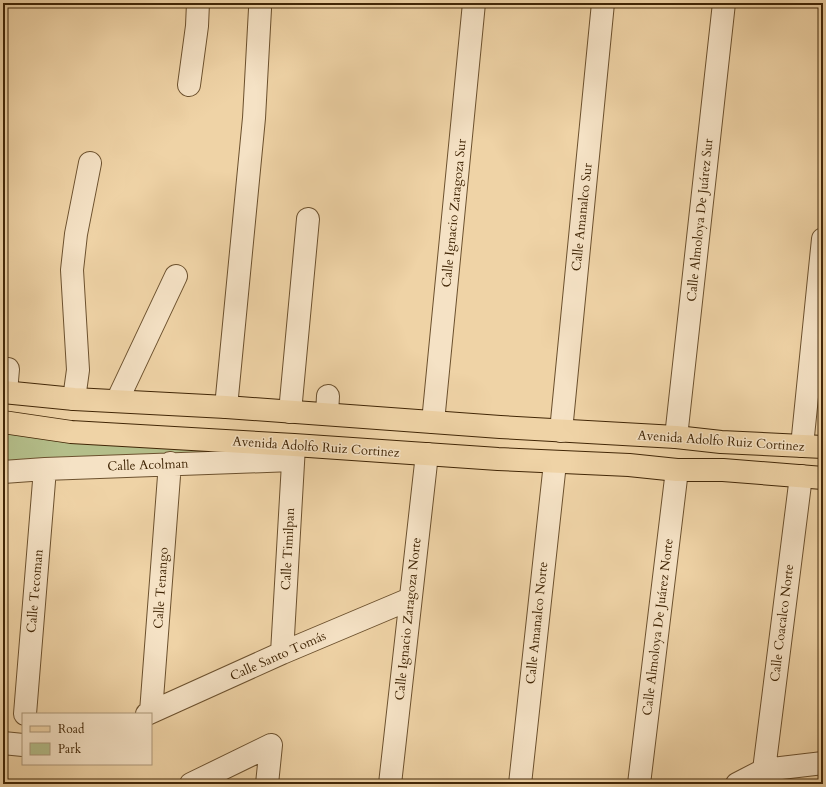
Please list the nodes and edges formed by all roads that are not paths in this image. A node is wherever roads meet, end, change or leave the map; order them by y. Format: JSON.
{"nodes":[{"id":1,"x":198,"y":3,"type":"edge"},
{"id":2,"x":474,"y":3,"type":"edge"},
{"id":3,"x":603,"y":3,"type":"edge"},
{"id":4,"x":724,"y":3,"type":"edge"},
{"id":5,"x":260,"y":9,"type":"dead end"},
{"id":6,"x":189,"y":85,"type":"dead end"},
{"id":7,"x":90,"y":163,"type":"dead end"},
{"id":8,"x":308,"y":219,"type":"dead end"},
{"id":9,"x":823,"y":239,"type":"edge"},
{"id":10,"x":176,"y":276,"type":"dead end"},
{"id":11,"x":8,"y":369,"type":"dead end"},
{"id":12,"x":4,"y":392,"type":"edge"},
{"id":13,"x":74,"y":399,"type":"junction"},
{"id":14,"x":117,"y":402,"type":"junction"},
{"id":15,"x":226,"y":407,"type":"junction"},
{"id":16,"x":290,"y":412,"type":"junction"},
{"id":17,"x":3,"y":422,"type":"edge"},
{"id":18,"x":433,"y":422,"type":"junction"},
{"id":19,"x":561,"y":431,"type":"junction"},
{"id":20,"x":813,"y":447,"type":"edge"},
{"id":21,"x":294,"y":452,"type":"junction"},
{"id":22,"x":678,"y":453,"type":"junction"},
{"id":23,"x":427,"y":454,"type":"junction"},
{"id":24,"x":823,"y":456,"type":"edge"},
{"id":25,"x":555,"y":463,"type":"junction"},
{"id":26,"x":170,"y":464,"type":"junction"},
{"id":27,"x":45,"y":469,"type":"junction"},
{"id":28,"x":823,"y":469,"type":"edge"},
{"id":29,"x":3,"y":472,"type":"edge"},
{"id":30,"x":801,"y":476,"type":"junction"},
{"id":31,"x":823,"y":478,"type":"edge"},
{"id":32,"x":410,"y":599,"type":"junction"},
{"id":33,"x":282,"y":653,"type":"junction"},
{"id":34,"x":25,"y":713,"type":"edge"},
{"id":35,"x":149,"y":713,"type":"edge"},
{"id":36,"x":823,"y":763,"type":"edge"},
{"id":37,"x":764,"y":770,"type":"junction"},
{"id":38,"x":191,"y":784,"type":"edge"},
{"id":39,"x":267,"y":784,"type":"edge"},
{"id":40,"x":390,"y":784,"type":"edge"},
{"id":41,"x":520,"y":784,"type":"edge"},
{"id":42,"x":639,"y":784,"type":"edge"},
{"id":43,"x":737,"y":784,"type":"edge"}],
"edges":[{"from":1,"to":6,"type":"street"},
{"from":2,"to":18,"type":"street","name":"Calle Ignacio Zaragoza Sur"},
{"from":3,"to":19,"type":"street","name":"Calle Amanalco Sur"},
{"from":4,"to":22,"type":"street","name":"Calle Almoloya De Juárez Sur"},
{"from":5,"to":15,"type":"street"},
{"from":7,"to":13,"type":"street"},
{"from":8,"to":16,"type":"street"},
{"from":9,"to":20,"type":"street"},
{"from":10,"to":14,"type":"street"},
{"from":11,"to":12,"type":"street"},
{"from":12,"to":13,"type":"main road","name":"Avenida Adolfo Ruiz Cortinez"},
{"from":13,"to":14,"type":"main road","name":"Avenida Adolfo Ruiz Cortinez"},
{"from":14,"to":15,"type":"main road","name":"Avenida Adolfo Ruiz Cortinez"},
{"from":15,"to":16,"type":"main road","name":"Avenida Adolfo Ruiz Cortinez"},
{"from":16,"to":18,"type":"main road","name":"Avenida Adolfo Ruiz Cortinez"},
{"from":17,"to":21,"type":"main road","name":"Avenida Adolfo Ruiz Cortinez"},
{"from":18,"to":19,"type":"main road","name":"Avenida Adolfo Ruiz Cortinez"},
{"from":19,"to":22,"type":"main road","name":"Avenida Adolfo Ruiz Cortinez"},
{"from":20,"to":22,"type":"main road","name":"Avenida Adolfo Ruiz Cortinez"},
{"from":21,"to":23,"type":"main road","name":"Avenida Adolfo Ruiz Cortinez"},
{"from":21,"to":26,"type":"street","name":"Calle Acolman"},
{"from":21,"to":33,"type":"street","name":"Calle Timilpan"},
{"from":22,"to":24,"type":"main road","name":"Avenida Adolfo Ruiz Cortinez"},
{"from":22,"to":25,"type":"main road","name":"Avenida Adolfo Ruiz Cortinez"},
{"from":22,"to":28,"type":"main road","name":"Avenida Adolfo Ruiz Cortinez"},
{"from":22,"to":30,"type":"main road","name":"Avenida Adolfo Ruiz Cortinez"},
{"from":22,"to":42,"type":"street","name":"Calle Almoloya De Juárez Norte"},
{"from":23,"to":25,"type":"main road","name":"Avenida Adolfo Ruiz Cortinez"},
{"from":23,"to":32,"type":"street","name":"Calle Ignacio Zaragoza Norte"},
{"from":25,"to":41,"type":"street","name":"Calle Amanalco Norte"},
{"from":26,"to":27,"type":"street","name":"Calle Acolman"},
{"from":26,"to":35,"type":"street","name":"Calle Tenango"},
{"from":27,"to":29,"type":"street","name":"Calle Acolman"},
{"from":27,"to":34,"type":"street","name":"Calle Tecoman"},
{"from":30,"to":31,"type":"main road","name":"Avenida Adolfo Ruiz Cortinez"},
{"from":30,"to":37,"type":"street","name":"Calle Coacalco Norte"},
{"from":32,"to":33,"type":"street","name":"Calle Santo Tomás"},
{"from":32,"to":40,"type":"street","name":"Calle Ignacio Zaragoza Norte"},
{"from":33,"to":35,"type":"street","name":"Calle Santo Tomás"},
{"from":36,"to":37,"type":"street"},
{"from":37,"to":43,"type":"street"},
{"from":38,"to":39,"type":"street"}]}
